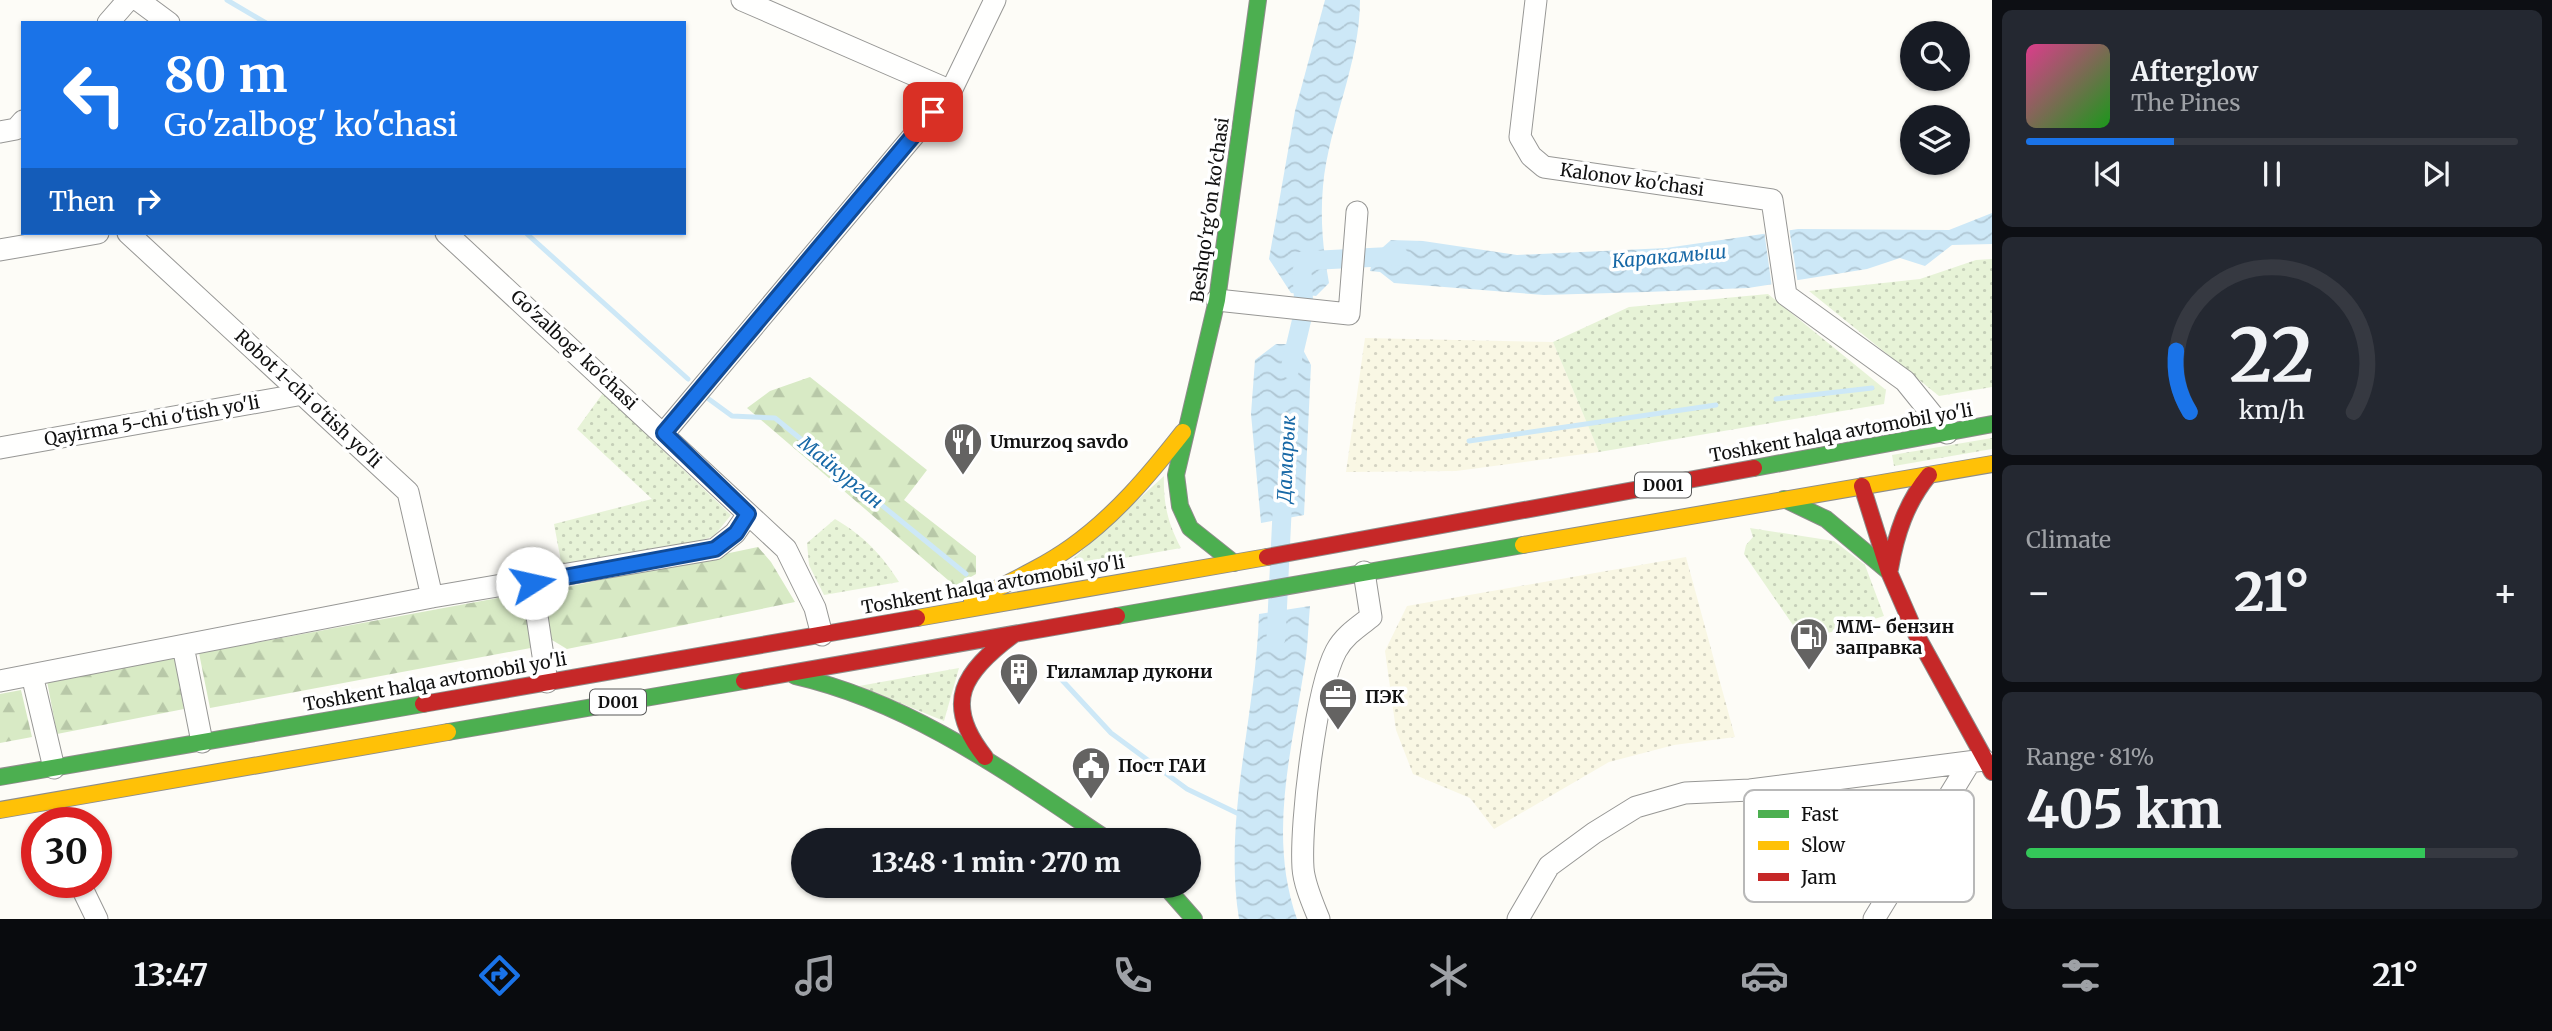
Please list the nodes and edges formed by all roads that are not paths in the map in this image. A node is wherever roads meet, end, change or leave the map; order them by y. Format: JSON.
{"nodes":[{"id":1,"x":128,"y":0,"type":"edge"},
{"id":2,"x":138,"y":0,"type":"edge"},
{"id":3,"x":743,"y":0,"type":"edge"},
{"id":4,"x":995,"y":0,"type":"edge"},
{"id":5,"x":1258,"y":0,"type":"edge"},
{"id":6,"x":1536,"y":0,"type":"edge"},
{"id":7,"x":110,"y":21,"type":"edge"},
{"id":8,"x":166,"y":21,"type":"edge"},
{"id":9,"x":951,"y":91,"type":"junction"},
{"id":10,"x":1357,"y":212,"type":"dead end"},
{"id":11,"x":86,"y":235,"type":"edge"},
{"id":12,"x":130,"y":235,"type":"edge"},
{"id":13,"x":448,"y":235,"type":"edge"},
{"id":14,"x":0,"y":250,"type":"edge"},
{"id":15,"x":1217,"y":300,"type":"junction"},
{"id":16,"x":303,"y":394,"type":"junction"},
{"id":17,"x":1189,"y":424,"type":"junction"},
{"id":18,"x":1992,"y":425,"type":"edge"},
{"id":19,"x":664,"y":433,"type":"junction"},
{"id":20,"x":1947,"y":433,"type":"junction"},
{"id":21,"x":0,"y":447,"type":"edge"},
{"id":22,"x":1992,"y":464,"type":"edge"},
{"id":23,"x":1859,"y":468,"type":"junction"},
{"id":24,"x":1929,"y":475,"type":"junction"},
{"id":25,"x":1784,"y":499,"type":"junction"},
{"id":26,"x":748,"y":514,"type":"junction"},
{"id":27,"x":1234,"y":563,"type":"junction"},
{"id":28,"x":1364,"y":572,"type":"junction"},
{"id":29,"x":1889,"y":572,"type":"junction"},
{"id":30,"x":532,"y":583,"type":"junction"},
{"id":31,"x":432,"y":597,"type":"junction"},
{"id":32,"x":953,"y":612,"type":"junction"},
{"id":33,"x":1018,"y":632,"type":"junction"},
{"id":34,"x":822,"y":635,"type":"junction"},
{"id":35,"x":183,"y":646,"type":"junction"},
{"id":36,"x":610,"y":671,"type":"junction"},
{"id":37,"x":779,"y":674,"type":"junction"},
{"id":38,"x":32,"y":675,"type":"junction"},
{"id":39,"x":0,"y":681,"type":"edge"},
{"id":40,"x":547,"y":682,"type":"junction"},
{"id":41,"x":615,"y":702,"type":"junction"},
{"id":42,"x":202,"y":742,"type":"junction"},
{"id":43,"x":1982,"y":765,"type":"edge"},
{"id":44,"x":994,"y":767,"type":"junction"},
{"id":45,"x":54,"y":768,"type":"junction"},
{"id":46,"x":0,"y":777,"type":"edge"},
{"id":47,"x":1744,"y":790,"type":"edge"},
{"id":48,"x":1750,"y":790,"type":"edge"},
{"id":49,"x":1964,"y":790,"type":"edge"},
{"id":50,"x":50,"y":801,"type":"junction"},
{"id":51,"x":51,"y":807,"type":"edge"},
{"id":52,"x":0,"y":810,"type":"edge"},
{"id":53,"x":1089,"y":828,"type":"edge"},
{"id":54,"x":87,"y":898,"type":"edge"},
{"id":55,"x":1176,"y":898,"type":"edge"},
{"id":56,"x":1886,"y":902,"type":"edge"},
{"id":57,"x":97,"y":919,"type":"edge"},
{"id":58,"x":1194,"y":919,"type":"edge"},
{"id":59,"x":1318,"y":919,"type":"edge"},
{"id":60,"x":1518,"y":919,"type":"edge"},
{"id":61,"x":1874,"y":919,"type":"edge"}],
"edges":[{"from":1,"to":7,"type":"street"},
{"from":2,"to":8,"type":"street"},
{"from":3,"to":9,"type":"street"},
{"from":4,"to":9,"type":"street"},
{"from":5,"to":15,"type":"main road","name":"Beshqo'rg'on ko'chasi"},
{"from":6,"to":20,"type":"street","name":"Kalonov ko'chasi"},
{"from":9,"to":19,"type":"street"},
{"from":10,"to":15,"type":"street"},
{"from":11,"to":14,"type":"street"},
{"from":12,"to":16,"type":"street","name":"Robot 1-chi o'tish yo'li"},
{"from":13,"to":19,"type":"street","name":"Go'zalbog' ko'chasi"},
{"from":15,"to":17,"type":"main road","name":"Beshqo'rg'on ko'chasi"},
{"from":16,"to":21,"type":"street","name":"Qayirma 5-chi o'tish yo'li"},
{"from":16,"to":31,"type":"street","name":"Robot 1-chi o'tish yo'li"},
{"from":17,"to":27,"type":"main road","name":"Beshqo'rg'on ko'chasi"},
{"from":17,"to":32,"type":"main road","name":"Beshqo'rg'on ko'chasi"},
{"from":18,"to":20,"type":"main road","name":"Toshkent halqa avtomobil yo'li","number":"D001"},
{"from":19,"to":26,"type":"street","name":"Go'zalbog' ko'chasi"},
{"from":20,"to":23,"type":"main road","name":"Toshkent halqa avtomobil yo'li","number":"D001"},
{"from":22,"to":24,"type":"main road","name":"Toshkent halqa avtomobil yo'li","number":"D001"},
{"from":23,"to":24,"type":"main road","name":"Toshkent halqa avtomobil yo'li","number":"D001"},
{"from":23,"to":25,"type":"main road","name":"Toshkent halqa avtomobil yo'li","number":"D001"},
{"from":23,"to":27,"type":"main road","name":"Toshkent halqa avtomobil yo'li","number":"D001"},
{"from":23,"to":29,"type":"main road"},
{"from":24,"to":29,"type":"main road"},
{"from":25,"to":28,"type":"main road","name":"Toshkent halqa avtomobil yo'li","number":"D001"},
{"from":25,"to":29,"type":"main road"},
{"from":26,"to":30,"type":"street"},
{"from":26,"to":34,"type":"street","name":"Go'zalbog' ko'chasi"},
{"from":27,"to":32,"type":"main road","name":"Toshkent halqa avtomobil yo'li","number":"D001"},
{"from":28,"to":33,"type":"main road","name":"Toshkent halqa avtomobil yo'li","number":"D001"},
{"from":28,"to":59,"type":"street"},
{"from":29,"to":43,"type":"main road"},
{"from":30,"to":31,"type":"street"},
{"from":30,"to":40,"type":"street"},
{"from":31,"to":35,"type":"street"},
{"from":32,"to":34,"type":"main road","name":"Toshkent halqa avtomobil yo'li","number":"D001"},
{"from":33,"to":37,"type":"main road","name":"Toshkent halqa avtomobil yo'li","number":"D001"},
{"from":33,"to":44,"type":"main road"},
{"from":34,"to":36,"type":"main road","name":"Toshkent halqa avtomobil yo'li","number":"D001"},
{"from":35,"to":38,"type":"street"},
{"from":35,"to":42,"type":"street"},
{"from":36,"to":40,"type":"main road","name":"Toshkent halqa avtomobil yo'li","number":"D001"},
{"from":36,"to":41,"type":"main road"},
{"from":37,"to":41,"type":"main road","name":"Toshkent halqa avtomobil yo'li","number":"D001"},
{"from":37,"to":44,"type":"main road"},
{"from":38,"to":39,"type":"street"},
{"from":38,"to":45,"type":"street"},
{"from":40,"to":42,"type":"main road","name":"Toshkent halqa avtomobil yo'li","number":"D001"},
{"from":41,"to":50,"type":"main road","name":"Toshkent halqa avtomobil yo'li","number":"D001"},
{"from":42,"to":45,"type":"main road","name":"Toshkent halqa avtomobil yo'li","number":"D001"},
{"from":43,"to":48,"type":"street"},
{"from":43,"to":49,"type":"street"},
{"from":44,"to":53,"type":"main road"},
{"from":45,"to":46,"type":"main road","name":"Toshkent halqa avtomobil yo'li","number":"D001"},
{"from":47,"to":60,"type":"street"},
{"from":50,"to":51,"type":"street"},
{"from":50,"to":52,"type":"main road","name":"Toshkent halqa avtomobil yo'li","number":"D001"},
{"from":54,"to":57,"type":"street"},
{"from":55,"to":58,"type":"main road"},
{"from":56,"to":61,"type":"street"}]}
